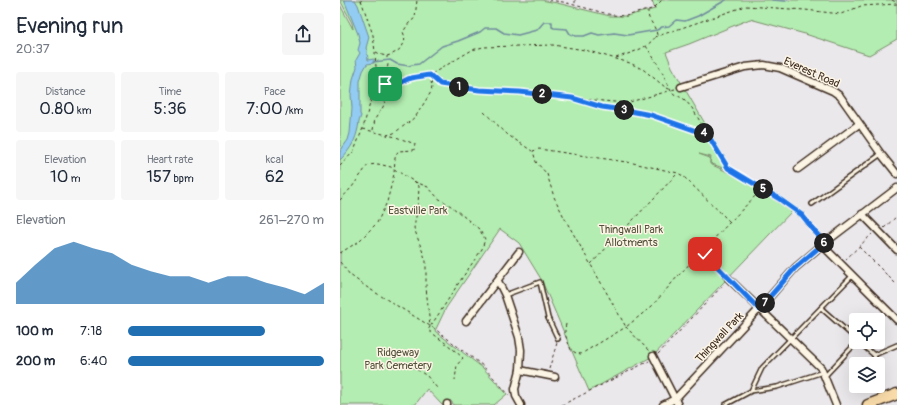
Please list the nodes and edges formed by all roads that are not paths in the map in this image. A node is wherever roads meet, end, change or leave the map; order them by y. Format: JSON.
{"nodes":[{"id":1,"x":682,"y":87,"type":"road end"},
{"id":2,"x":860,"y":124,"type":"junction"},
{"id":3,"x":881,"y":154,"type":"junction"},
{"id":4,"x":798,"y":169,"type":"dead end"},
{"id":5,"x":897,"y":174,"type":"edge"},
{"id":6,"x":762,"y":188,"type":"road end"},
{"id":7,"x":897,"y":188,"type":"edge"},
{"id":8,"x":812,"y":204,"type":"dead end"},
{"id":9,"x":862,"y":214,"type":"junction"},
{"id":10,"x":823,"y":244,"type":"junction"},
{"id":11,"x":897,"y":250,"type":"edge"},
{"id":12,"x":519,"y":252,"type":"dead end"},
{"id":13,"x":705,"y":254,"type":"dead end"},
{"id":14,"x":852,"y":275,"type":"junction"},
{"id":15,"x":728,"y":279,"type":"joint"},
{"id":16,"x":498,"y":281,"type":"junction"},
{"id":17,"x":505,"y":295,"type":"junction"},
{"id":18,"x":821,"y":308,"type":"junction"},
{"id":19,"x":759,"y":309,"type":"junction"},
{"id":20,"x":897,"y":320,"type":"edge"},
{"id":21,"x":466,"y":321,"type":"dead end"},
{"id":22,"x":849,"y":334,"type":"edge"},
{"id":23,"x":558,"y":339,"type":"road end"},
{"id":24,"x":791,"y":339,"type":"junction"},
{"id":25,"x":897,"y":345,"type":"edge"},
{"id":26,"x":849,"y":349,"type":"edge"},
{"id":27,"x":867,"y":349,"type":"edge"},
{"id":28,"x":874,"y":355,"type":"joint"},
{"id":29,"x":654,"y":357,"type":"road end"},
{"id":30,"x":520,"y":370,"type":"junction"},
{"id":31,"x":824,"y":374,"type":"junction"},
{"id":32,"x":555,"y":377,"type":"dead end"},
{"id":33,"x":751,"y":391,"type":"junction"},
{"id":34,"x":897,"y":394,"type":"edge"},
{"id":35,"x":676,"y":402,"type":"edge"},
{"id":36,"x":871,"y":404,"type":"edge"},
{"id":37,"x":522,"y":405,"type":"edge"},
{"id":38,"x":663,"y":405,"type":"edge"},
{"id":39,"x":725,"y":405,"type":"edge"},
{"id":40,"x":836,"y":405,"type":"edge"}],
"edges":[{"from":1,"to":2,"type":"street","name":"Everest Road"},
{"from":2,"to":3,"type":"street","name":"Everest Road"},
{"from":2,"to":4,"type":"street"},
{"from":3,"to":5,"type":"street","name":"Everest Road"},
{"from":3,"to":8,"type":"lane"},
{"from":6,"to":10,"type":"lane"},
{"from":7,"to":9,"type":"street","name":"Thingwall Park"},
{"from":9,"to":10,"type":"street","name":"Thingwall Park"},
{"from":9,"to":11,"type":"street"},
{"from":10,"to":14,"type":"street"},
{"from":10,"to":19,"type":"street","name":"Thingwall Park"},
{"from":12,"to":16,"type":"street"},
{"from":13,"to":15,"type":"lane"},
{"from":14,"to":18,"type":"lane"},
{"from":14,"to":20,"type":"street"},
{"from":15,"to":19,"type":"street"},
{"from":16,"to":17,"type":"street"},
{"from":16,"to":21,"type":"street"},
{"from":17,"to":23,"type":"lane"},
{"from":17,"to":30,"type":"street"},
{"from":18,"to":22,"type":"lane"},
{"from":18,"to":24,"type":"lane"},
{"from":19,"to":24,"type":"street"},
{"from":19,"to":35,"type":"street","name":"Thingwall Park"},
{"from":24,"to":31,"type":"street"},
{"from":24,"to":33,"type":"lane"},
{"from":25,"to":28,"type":"lane"},
{"from":26,"to":31,"type":"lane"},
{"from":27,"to":28,"type":"lane"},
{"from":29,"to":35,"type":"street"},
{"from":30,"to":32,"type":"street"},
{"from":30,"to":37,"type":"street"},
{"from":31,"to":33,"type":"lane"},
{"from":31,"to":40,"type":"street"},
{"from":33,"to":39,"type":"lane"},
{"from":34,"to":36,"type":"main road"},
{"from":35,"to":38,"type":"street","name":"Thingwall Park"}]}
